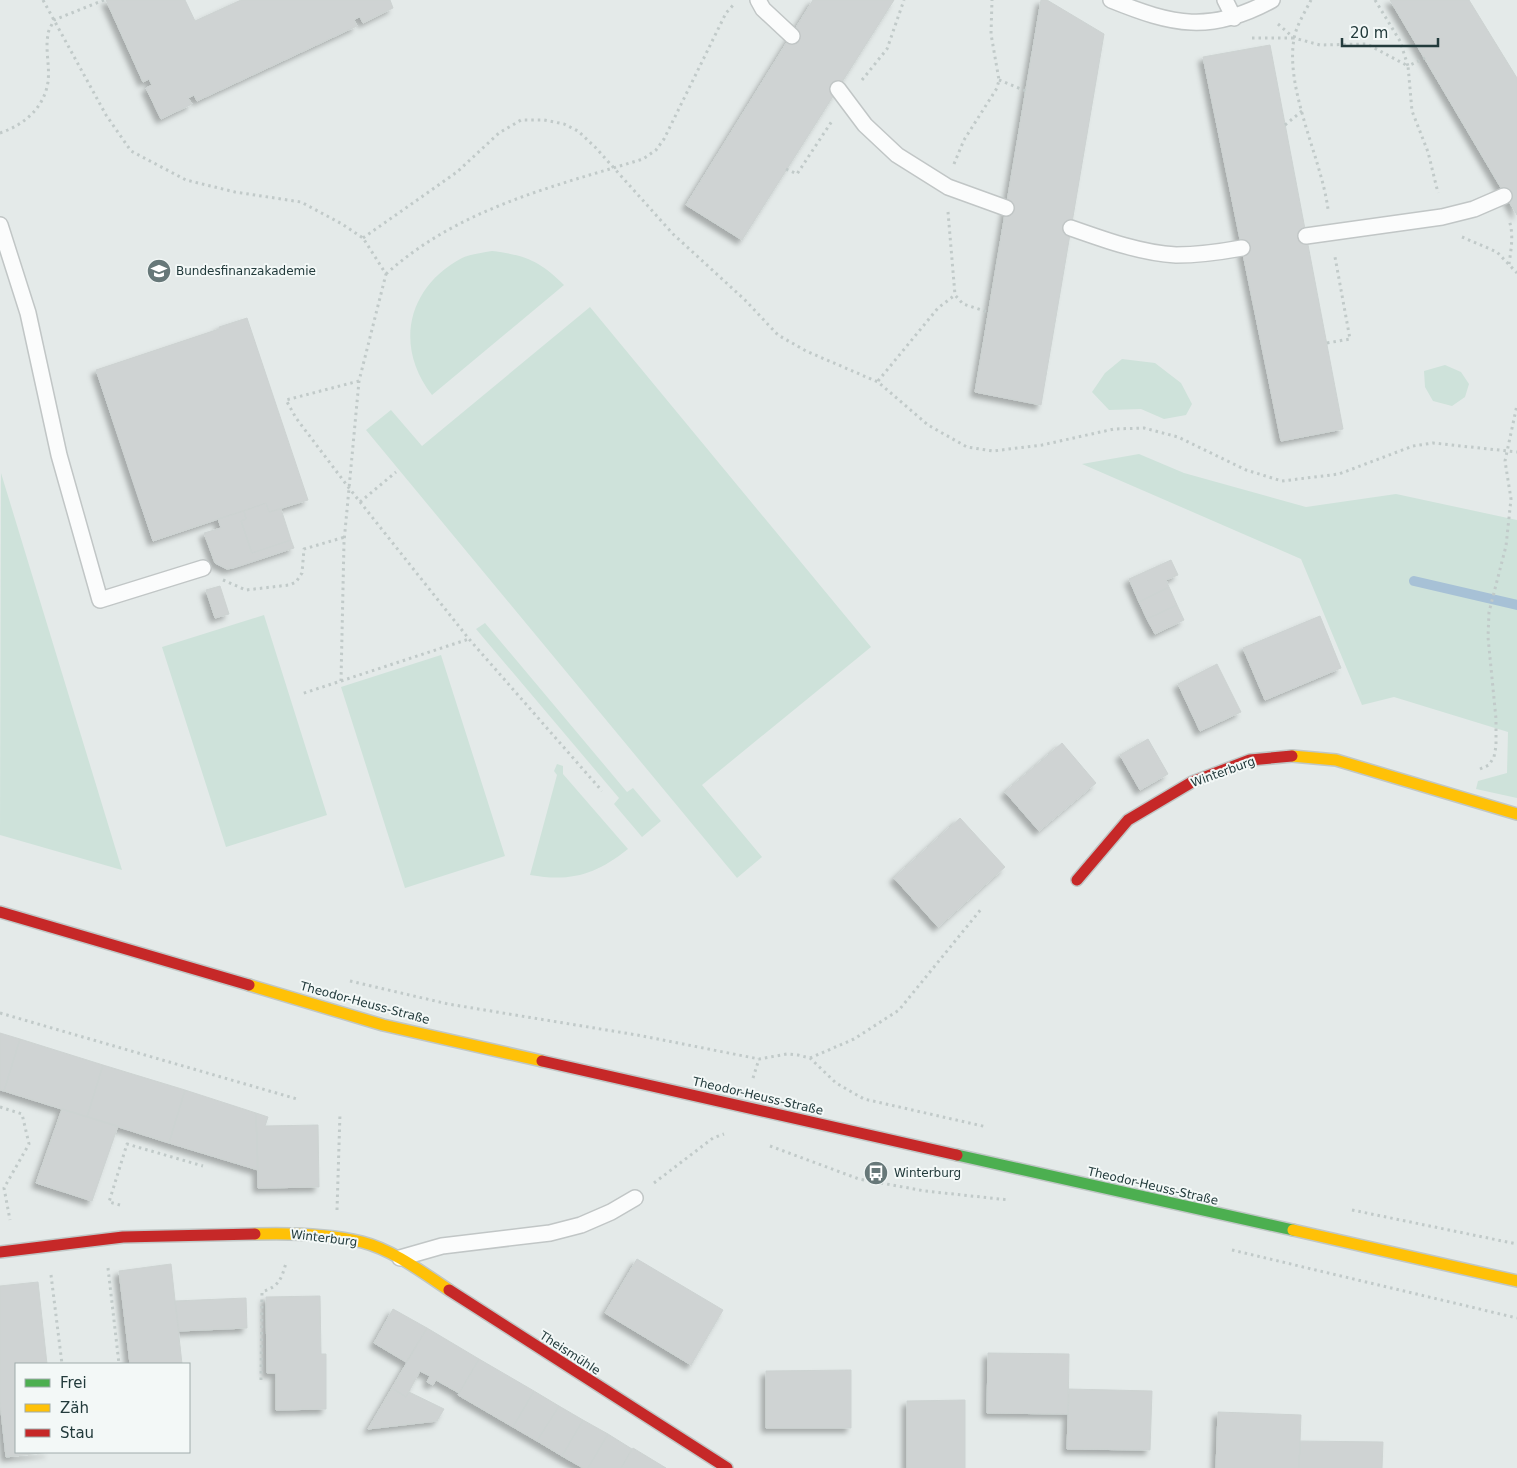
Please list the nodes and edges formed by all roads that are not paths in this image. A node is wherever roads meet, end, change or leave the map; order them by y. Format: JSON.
{"nodes":[{"id":1,"x":758,"y":0,"type":"edge"},
{"id":2,"x":1111,"y":0,"type":"edge"},
{"id":3,"x":1225,"y":0,"type":"edge"},
{"id":4,"x":1266,"y":3,"type":"edge"},
{"id":5,"x":1234,"y":18,"type":"junction"},
{"id":6,"x":792,"y":36,"type":"dead end"},
{"id":7,"x":842,"y":94,"type":"road end"},
{"id":8,"x":1501,"y":198,"type":"road end"},
{"id":9,"x":1006,"y":208,"type":"dead end"},
{"id":10,"x":0,"y":225,"type":"edge"},
{"id":11,"x":1071,"y":228,"type":"dead end"},
{"id":12,"x":1306,"y":236,"type":"dead end"},
{"id":13,"x":1242,"y":248,"type":"dead end"},
{"id":14,"x":203,"y":568,"type":"road end"},
{"id":15,"x":1517,"y":814,"type":"edge"},
{"id":16,"x":1077,"y":880,"type":"dead end"},
{"id":17,"x":0,"y":912,"type":"edge"},
{"id":18,"x":636,"y":1198,"type":"road end"},
{"id":19,"x":0,"y":1252,"type":"edge"},
{"id":20,"x":400,"y":1258,"type":"junction"},
{"id":21,"x":1517,"y":1281,"type":"edge"},
{"id":22,"x":727,"y":1468,"type":"edge"}],
"edges":[{"from":1,"to":6,"type":"lane"},
{"from":2,"to":5,"type":"lane"},
{"from":3,"to":5,"type":"lane"},
{"from":4,"to":5,"type":"lane"},
{"from":7,"to":9,"type":"lane"},
{"from":8,"to":12,"type":"lane"},
{"from":10,"to":14,"type":"lane"},
{"from":11,"to":13,"type":"lane"},
{"from":15,"to":16,"type":"main road","name":"Winterburg"},
{"from":17,"to":21,"type":"main road","name":"Theodor-Heuss-Straße"},
{"from":18,"to":20,"type":"lane"},
{"from":19,"to":20,"type":"main road","name":"Winterburg"},
{"from":20,"to":22,"type":"main road","name":"Theismühle"}]}
